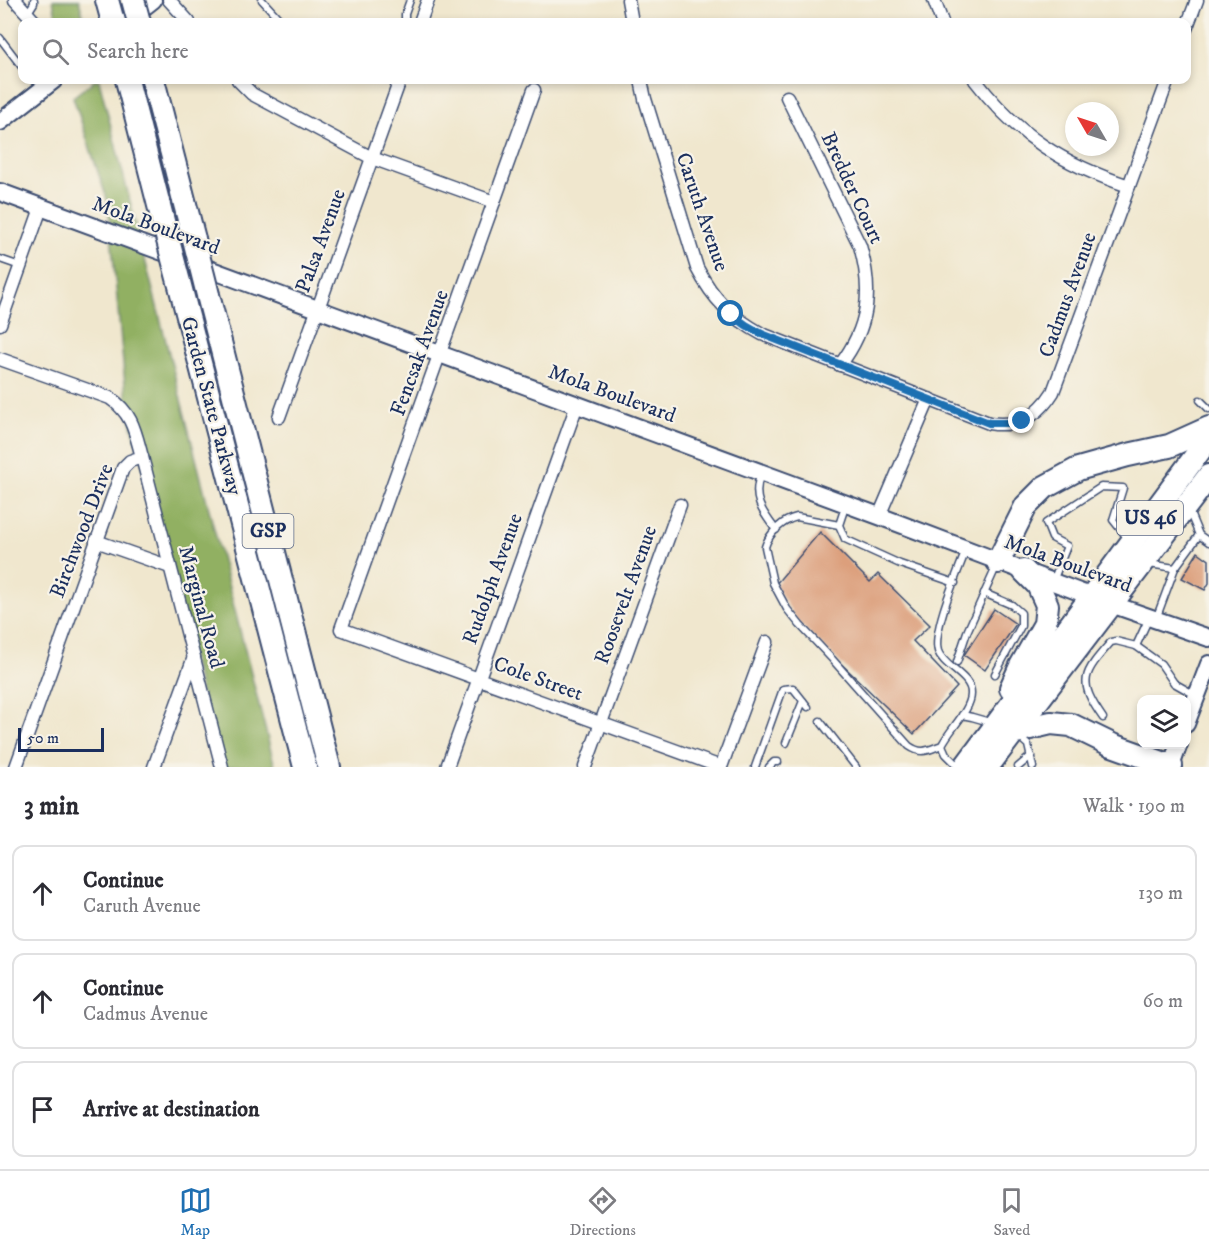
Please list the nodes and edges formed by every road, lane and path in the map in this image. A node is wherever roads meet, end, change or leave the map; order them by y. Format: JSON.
{"nodes":[{"id":1,"x":15,"y":0,"type":"edge"},
{"id":2,"x":34,"y":0,"type":"edge"},
{"id":3,"x":133,"y":0,"type":"edge"},
{"id":4,"x":153,"y":0,"type":"edge"},
{"id":5,"x":169,"y":0,"type":"edge"},
{"id":6,"x":262,"y":0,"type":"edge"},
{"id":7,"x":410,"y":0,"type":"edge"},
{"id":8,"x":428,"y":0,"type":"edge"},
{"id":9,"x":628,"y":0,"type":"edge"},
{"id":10,"x":934,"y":0,"type":"edge"},
{"id":11,"x":1197,"y":0,"type":"edge"},
{"id":12,"x":114,"y":14,"type":"edge"},
{"id":13,"x":31,"y":18,"type":"edge"},
{"id":14,"x":137,"y":18,"type":"edge"},
{"id":15,"x":185,"y":18,"type":"edge"},
{"id":16,"x":278,"y":18,"type":"edge"},
{"id":17,"x":405,"y":18,"type":"edge"},
{"id":18,"x":421,"y":18,"type":"edge"},
{"id":19,"x":631,"y":18,"type":"edge"},
{"id":20,"x":941,"y":18,"type":"edge"},
{"id":21,"x":1190,"y":18,"type":"edge"},
{"id":22,"x":0,"y":38,"type":"edge"},
{"id":23,"x":18,"y":62,"type":"edge"},
{"id":24,"x":46,"y":84,"type":"edge"},
{"id":25,"x":128,"y":84,"type":"edge"},
{"id":26,"x":154,"y":84,"type":"edge"},
{"id":27,"x":242,"y":84,"type":"edge"},
{"id":28,"x":399,"y":84,"type":"edge"},
{"id":29,"x":642,"y":84,"type":"edge"},
{"id":30,"x":978,"y":84,"type":"edge"},
{"id":31,"x":1167,"y":84,"type":"edge"},
{"id":32,"x":534,"y":90,"type":"dead end"},
{"id":33,"x":787,"y":96,"type":"dead end"},
{"id":34,"x":2,"y":116,"type":"edge"},
{"id":35,"x":372,"y":159,"type":"junction"},
{"id":36,"x":1129,"y":186,"type":"junction"},
{"id":37,"x":0,"y":192,"type":"edge"},
{"id":38,"x":494,"y":202,"type":"junction"},
{"id":39,"x":42,"y":208,"type":"junction"},
{"id":40,"x":0,"y":259,"type":"edge"},
{"id":41,"x":21,"y":266,"type":"junction"},
{"id":42,"x":317,"y":309,"type":"junction"},
{"id":43,"x":0,"y":324,"type":"edge"},
{"id":44,"x":440,"y":355,"type":"junction"},
{"id":45,"x":0,"y":359,"type":"edge"},
{"id":46,"x":840,"y":365,"type":"junction"},
{"id":47,"x":929,"y":399,"type":"junction"},
{"id":48,"x":1209,"y":401,"type":"edge"},
{"id":49,"x":577,"y":405,"type":"junction"},
{"id":50,"x":1209,"y":410,"type":"edge"},
{"id":51,"x":279,"y":417,"type":"dead end"},
{"id":52,"x":1209,"y":428,"type":"edge"},
{"id":53,"x":1209,"y":438,"type":"edge"},
{"id":54,"x":142,"y":457,"type":"junction"},
{"id":55,"x":761,"y":472,"type":"junction"},
{"id":56,"x":1201,"y":488,"type":"edge"},
{"id":57,"x":846,"y":503,"type":"junction"},
{"id":58,"x":680,"y":505,"type":"dead end"},
{"id":59,"x":879,"y":516,"type":"junction"},
{"id":60,"x":839,"y":525,"type":"junction"},
{"id":61,"x":776,"y":530,"type":"junction"},
{"id":62,"x":1199,"y":535,"type":"junction"},
{"id":63,"x":96,"y":541,"type":"junction"},
{"id":64,"x":1209,"y":542,"type":"edge"},
{"id":65,"x":1131,"y":543,"type":"junction"},
{"id":66,"x":966,"y":549,"type":"junction"},
{"id":67,"x":998,"y":562,"type":"junction"},
{"id":68,"x":1142,"y":563,"type":"junction"},
{"id":69,"x":170,"y":567,"type":"junction"},
{"id":70,"x":1175,"y":568,"type":"junction"},
{"id":71,"x":1024,"y":571,"type":"junction"},
{"id":72,"x":1053,"y":582,"type":"junction"},
{"id":73,"x":955,"y":583,"type":"junction"},
{"id":74,"x":984,"y":593,"type":"junction"},
{"id":75,"x":1101,"y":601,"type":"junction"},
{"id":76,"x":1152,"y":619,"type":"junction"},
{"id":77,"x":341,"y":629,"type":"joint"},
{"id":78,"x":1209,"y":638,"type":"edge"},
{"id":79,"x":767,"y":642,"type":"dead end"},
{"id":80,"x":1136,"y":645,"type":"junction"},
{"id":81,"x":194,"y":657,"type":"junction"},
{"id":82,"x":957,"y":662,"type":"dead end"},
{"id":83,"x":1066,"y":664,"type":"junction"},
{"id":84,"x":1209,"y":664,"type":"edge"},
{"id":85,"x":1088,"y":671,"type":"junction"},
{"id":86,"x":995,"y":674,"type":"dead end"},
{"id":87,"x":478,"y":679,"type":"junction"},
{"id":88,"x":1197,"y":696,"type":"junction"},
{"id":89,"x":803,"y":701,"type":"junction"},
{"id":90,"x":808,"y":707,"type":"dead end"},
{"id":91,"x":1191,"y":711,"type":"edge"},
{"id":92,"x":962,"y":715,"type":"junction"},
{"id":93,"x":1103,"y":718,"type":"dead end"},
{"id":94,"x":820,"y":722,"type":"dead end"},
{"id":95,"x":601,"y":723,"type":"junction"},
{"id":96,"x":1005,"y":728,"type":"junction"},
{"id":97,"x":786,"y":743,"type":"dead end"},
{"id":98,"x":942,"y":745,"type":"junction"},
{"id":99,"x":1177,"y":749,"type":"edge"},
{"id":100,"x":1032,"y":756,"type":"junction"},
{"id":101,"x":778,"y":762,"type":"dead end"},
{"id":102,"x":991,"y":765,"type":"edge"},
{"id":103,"x":1171,"y":766,"type":"edge"},
{"id":104,"x":16,"y":767,"type":"edge"},
{"id":105,"x":154,"y":767,"type":"edge"},
{"id":106,"x":222,"y":767,"type":"edge"},
{"id":107,"x":305,"y":767,"type":"edge"},
{"id":108,"x":329,"y":767,"type":"edge"},
{"id":109,"x":447,"y":767,"type":"edge"},
{"id":110,"x":585,"y":767,"type":"edge"},
{"id":111,"x":721,"y":767,"type":"edge"},
{"id":112,"x":755,"y":767,"type":"edge"},
{"id":113,"x":769,"y":767,"type":"edge"},
{"id":114,"x":856,"y":767,"type":"edge"},
{"id":115,"x":959,"y":767,"type":"edge"},
{"id":116,"x":965,"y":767,"type":"edge"},
{"id":117,"x":1018,"y":767,"type":"edge"},
{"id":118,"x":1034,"y":767,"type":"edge"}],
"edges":[{"from":1,"to":13,"type":"street"},
{"from":2,"to":13,"type":"lane"},
{"from":3,"to":14,"type":"highway","bridge":true},
{"from":4,"to":12,"type":"street"},
{"from":5,"to":15,"type":"street"},
{"from":6,"to":16,"type":"lane"},
{"from":7,"to":17,"type":"lane"},
{"from":8,"to":18,"type":"street"},
{"from":9,"to":19,"type":"street"},
{"from":10,"to":20,"type":"street"},
{"from":11,"to":21,"type":"street"},
{"from":22,"to":23,"type":"lane"},
{"from":24,"to":34,"type":"street"},
{"from":25,"to":107,"type":"highway","name":"Garden State Parkway","number":"GSP","bridge":true},
{"from":26,"to":108,"type":"highway","name":"Garden State Parkway","number":"GSP","bridge":true},
{"from":27,"to":35,"type":"street"},
{"from":28,"to":35,"type":"street","name":"Palsa Avenue"},
{"from":29,"to":46,"type":"street","name":"Caruth Avenue"},
{"from":30,"to":36,"type":"street"},
{"from":31,"to":36,"type":"street","name":"Cadmus Avenue"},
{"from":32,"to":38,"type":"street","name":"Fencsak Avenue"},
{"from":33,"to":46,"type":"street","name":"Bredder Court"},
{"from":35,"to":38,"type":"street"},
{"from":35,"to":42,"type":"street","name":"Palsa Avenue"},
{"from":36,"to":47,"type":"street","name":"Cadmus Avenue"},
{"from":37,"to":39,"type":"street","name":"Mola Boulevard"},
{"from":38,"to":44,"type":"street","name":"Fencsak Avenue"},
{"from":39,"to":41,"type":"street"},
{"from":39,"to":42,"type":"street","name":"Mola Boulevard"},
{"from":40,"to":41,"type":"lane"},
{"from":41,"to":43,"type":"street"},
{"from":42,"to":44,"type":"street","name":"Mola Boulevard"},
{"from":42,"to":51,"type":"street","name":"Palsa Avenue"},
{"from":44,"to":49,"type":"street","name":"Mola Boulevard"},
{"from":44,"to":77,"type":"street","name":"Fencsak Avenue"},
{"from":45,"to":54,"type":"street","name":"Birchwood Drive"},
{"from":46,"to":47,"type":"street","name":"Caruth Avenue"},
{"from":47,"to":59,"type":"street"},
{"from":48,"to":50,"type":"lane"},
{"from":49,"to":55,"type":"street","name":"Mola Boulevard"},
{"from":49,"to":87,"type":"street","name":"Rudolph Avenue"},
{"from":52,"to":67,"type":"highway"},
{"from":53,"to":65,"type":"highway","number":"US 46"},
{"from":54,"to":63,"type":"street","name":"Birchwood Drive"},
{"from":54,"to":69,"type":"street","name":"Marginal Road"},
{"from":55,"to":57,"type":"street","name":"Mola Boulevard"},
{"from":55,"to":61,"type":"lane"},
{"from":56,"to":62,"type":"lane"},
{"from":56,"to":68,"type":"highway","number":"US 46"},
{"from":57,"to":59,"type":"street","name":"Mola Boulevard"},
{"from":57,"to":60,"type":"lane"},
{"from":58,"to":95,"type":"street","name":"Roosevelt Avenue"},
{"from":59,"to":66,"type":"street","name":"Mola Boulevard"},
{"from":60,"to":61,"type":"lane"},
{"from":60,"to":73,"type":"lane"},
{"from":61,"to":98,"type":"lane"},
{"from":62,"to":64,"type":"lane"},
{"from":62,"to":70,"type":"lane"},
{"from":63,"to":69,"type":"street"},
{"from":63,"to":104,"type":"street","name":"Birchwood Drive"},
{"from":65,"to":72,"type":"lane"},
{"from":65,"to":75,"type":"highway","number":"US 46"},
{"from":66,"to":67,"type":"street","name":"Mola Boulevard"},
{"from":66,"to":73,"type":"lane"},
{"from":67,"to":71,"type":"street","name":"Mola Boulevard"},
{"from":67,"to":74,"type":"lane"},
{"from":68,"to":70,"type":"lane"},
{"from":68,"to":75,"type":"highway","number":"US 46"},
{"from":69,"to":81,"type":"street","name":"Marginal Road"},
{"from":70,"to":76,"type":"lane"},
{"from":71,"to":72,"type":"street","name":"Mola Boulevard"},
{"from":71,"to":96,"type":"highway"},
{"from":72,"to":75,"type":"street","name":"Mola Boulevard"},
{"from":73,"to":92,"type":"lane"},
{"from":74,"to":82,"type":"lane"},
{"from":74,"to":86,"type":"lane"},
{"from":75,"to":76,"type":"street","name":"Mola Boulevard"},
{"from":75,"to":83,"type":"highway","number":"US 46"},
{"from":75,"to":96,"type":"highway","number":"US 46"},
{"from":76,"to":78,"type":"street","name":"Mola Boulevard"},
{"from":76,"to":80,"type":"lane"},
{"from":77,"to":87,"type":"street","name":"Cole Street"},
{"from":79,"to":111,"type":"street"},
{"from":80,"to":85,"type":"lane"},
{"from":80,"to":88,"type":"lane"},
{"from":81,"to":105,"type":"street"},
{"from":81,"to":106,"type":"street","name":"Marginal Road"},
{"from":83,"to":85,"type":"lane"},
{"from":83,"to":96,"type":"highway","number":"US 46"},
{"from":84,"to":88,"type":"street"},
{"from":85,"to":93,"type":"lane"},
{"from":87,"to":95,"type":"street","name":"Cole Street"},
{"from":87,"to":109,"type":"street","name":"Rudolph Avenue"},
{"from":88,"to":91,"type":"street"},
{"from":89,"to":90,"type":"lane"},
{"from":89,"to":97,"type":"lane"},
{"from":89,"to":112,"type":"lane"},
{"from":92,"to":96,"type":"lane"},
{"from":92,"to":98,"type":"lane"},
{"from":94,"to":114,"type":"lane"},
{"from":95,"to":110,"type":"street","name":"Roosevelt Avenue"},
{"from":95,"to":111,"type":"street","name":"Cole Street"},
{"from":96,"to":100,"type":"lane"},
{"from":96,"to":102,"type":"highway","number":"US 46"},
{"from":96,"to":103,"type":"highway"},
{"from":96,"to":116,"type":"highway","number":"US 46"},
{"from":98,"to":115,"type":"lane"},
{"from":99,"to":103,"type":"street"},
{"from":100,"to":117,"type":"lane"},
{"from":100,"to":118,"type":"lane"},
{"from":101,"to":113,"type":"lane"}]}
